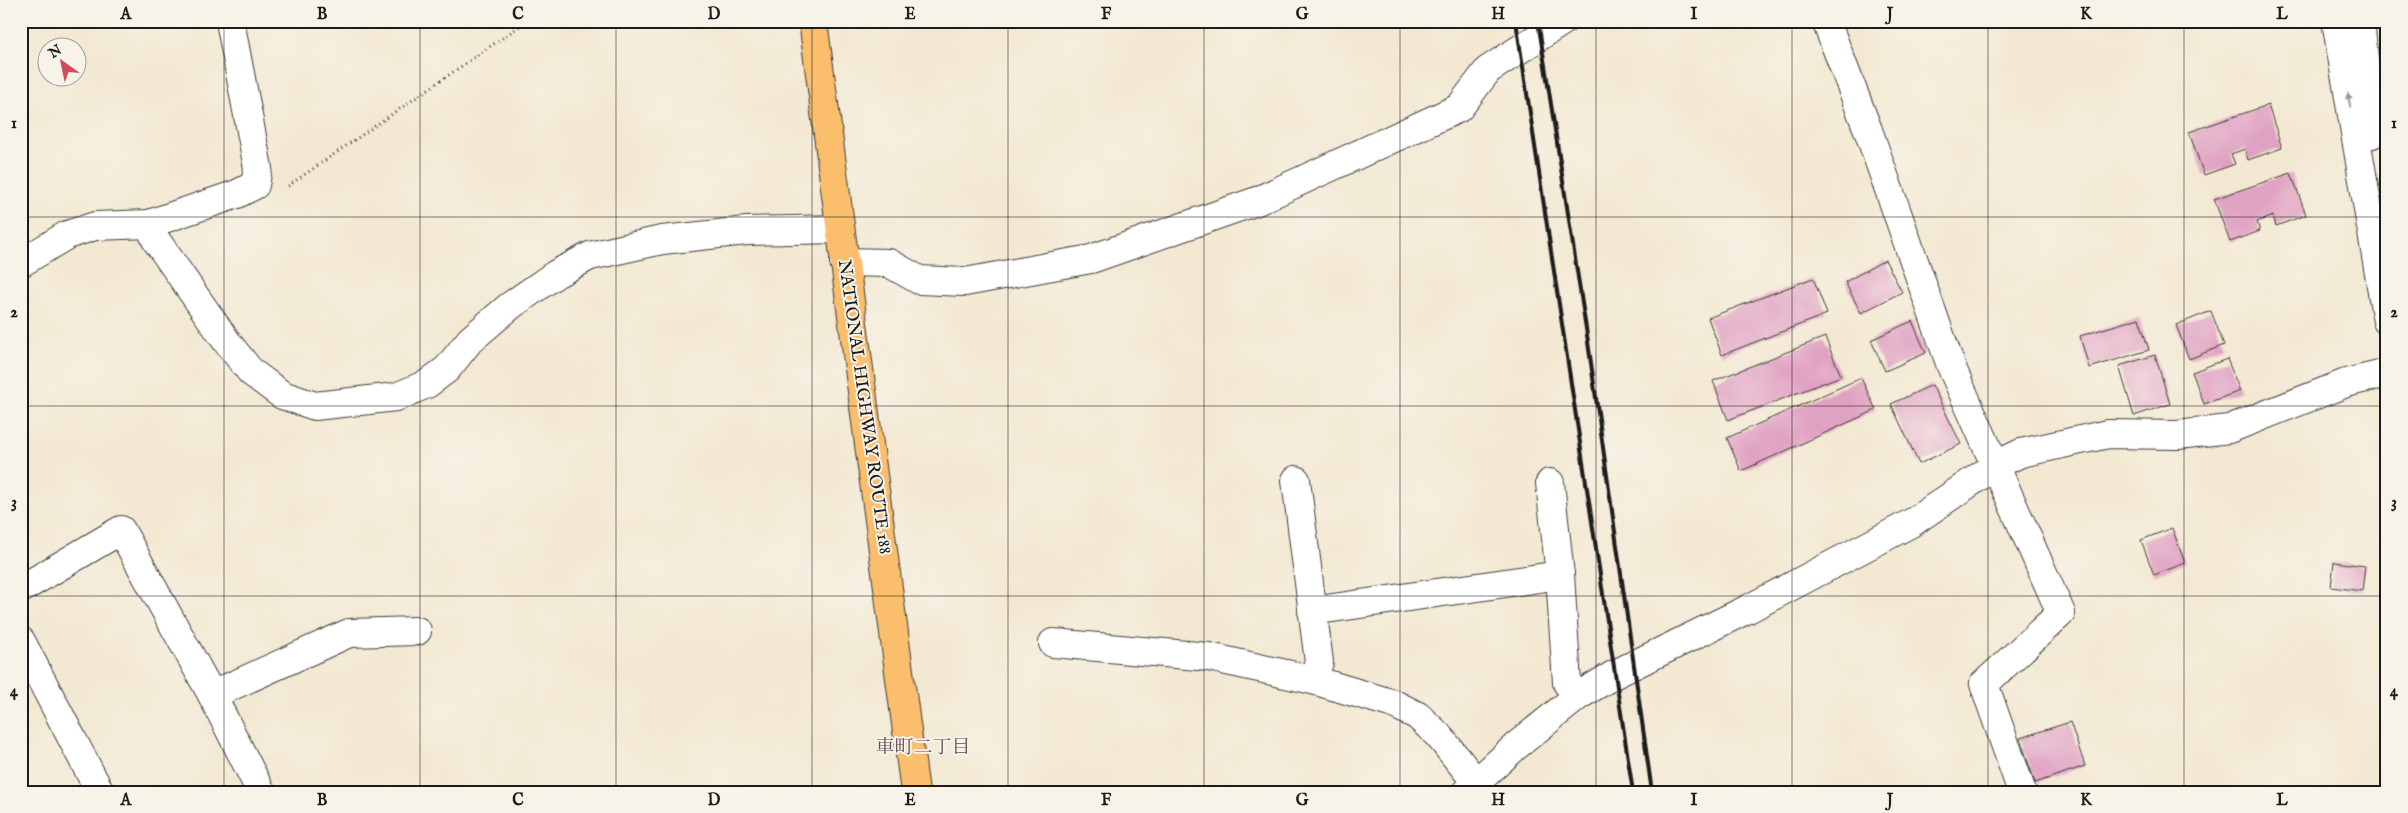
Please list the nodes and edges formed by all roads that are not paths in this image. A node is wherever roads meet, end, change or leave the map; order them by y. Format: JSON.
{"nodes":[{"id":1,"x":230,"y":21,"type":"edge"},
{"id":2,"x":813,"y":21,"type":"edge"},
{"id":3,"x":1563,"y":21,"type":"edge"},
{"id":4,"x":1826,"y":21,"type":"edge"},
{"id":5,"x":2336,"y":21,"type":"edge"},
{"id":6,"x":2360,"y":21,"type":"edge"},
{"id":7,"x":149,"y":224,"type":"junction"},
{"id":8,"x":840,"y":229,"type":"junction"},
{"id":9,"x":844,"y":262,"type":"junction"},
{"id":10,"x":21,"y":263,"type":"edge"},
{"id":11,"x":2387,"y":285,"type":"edge"},
{"id":12,"x":2387,"y":321,"type":"edge"},
{"id":13,"x":2387,"y":373,"type":"edge"},
{"id":14,"x":1996,"y":465,"type":"junction"},
{"id":15,"x":1296,"y":480,"type":"dead end"},
{"id":16,"x":1550,"y":482,"type":"dead end"},
{"id":17,"x":1560,"y":575,"type":"junction"},
{"id":18,"x":21,"y":589,"type":"edge"},
{"id":19,"x":1312,"y":611,"type":"junction"},
{"id":20,"x":417,"y":631,"type":"dead end"},
{"id":21,"x":21,"y":641,"type":"edge"},
{"id":22,"x":1053,"y":643,"type":"dead end"},
{"id":23,"x":1313,"y":680,"type":"junction"},
{"id":24,"x":212,"y":695,"type":"junction"},
{"id":25,"x":1578,"y":696,"type":"junction"},
{"id":26,"x":1471,"y":787,"type":"edge"},
{"id":27,"x":100,"y":792,"type":"edge"},
{"id":28,"x":261,"y":792,"type":"edge"},
{"id":29,"x":915,"y":792,"type":"edge"},
{"id":30,"x":2022,"y":792,"type":"edge"}],
"edges":[{"from":1,"to":7,"type":"street"},
{"from":2,"to":8,"type":"highway","name":"NATIONAL HIGHWAY ROUTE 188"},
{"from":3,"to":9,"type":"street"},
{"from":4,"to":14,"type":"street"},
{"from":12,"to":5,"type":"street","one_way":true},
{"from":6,"to":11,"type":"street"},
{"from":7,"to":8,"type":"street"},
{"from":7,"to":10,"type":"street"},
{"from":8,"to":9,"type":"highway","name":"NATIONAL HIGHWAY ROUTE 188"},
{"from":9,"to":29,"type":"highway","name":"NATIONAL HIGHWAY ROUTE 188"},
{"from":13,"to":14,"type":"street"},
{"from":14,"to":25,"type":"street"},
{"from":14,"to":30,"type":"street"},
{"from":15,"to":19,"type":"street"},
{"from":16,"to":17,"type":"street"},
{"from":17,"to":19,"type":"street"},
{"from":17,"to":25,"type":"street"},
{"from":18,"to":24,"type":"street"},
{"from":19,"to":23,"type":"street"},
{"from":20,"to":24,"type":"street"},
{"from":21,"to":27,"type":"street"},
{"from":22,"to":23,"type":"street"},
{"from":23,"to":26,"type":"street"},
{"from":24,"to":28,"type":"street"},
{"from":25,"to":26,"type":"street"}]}
